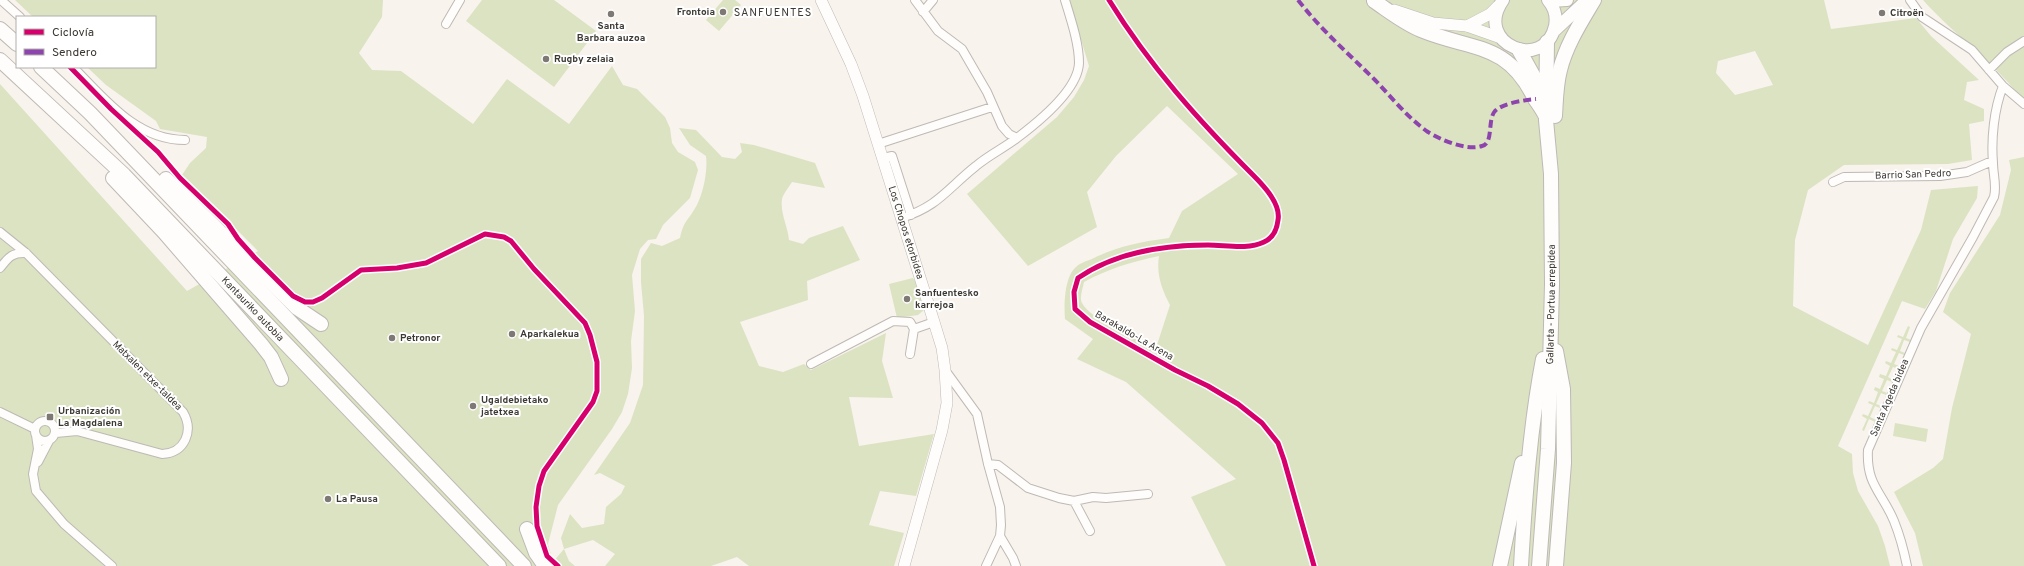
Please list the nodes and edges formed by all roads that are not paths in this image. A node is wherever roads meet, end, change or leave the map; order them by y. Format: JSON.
{"nodes":[{"id":1,"x":1,"y":0,"type":"edge"},
{"id":2,"x":460,"y":0,"type":"edge"},
{"id":3,"x":821,"y":0,"type":"edge"},
{"id":4,"x":915,"y":0,"type":"edge"},
{"id":5,"x":933,"y":0,"type":"edge"},
{"id":6,"x":1065,"y":0,"type":"edge"},
{"id":7,"x":1567,"y":0,"type":"edge"},
{"id":8,"x":1587,"y":0,"type":"edge"},
{"id":9,"x":1594,"y":0,"type":"edge"},
{"id":10,"x":1910,"y":0,"type":"edge"},
{"id":11,"x":1373,"y":1,"type":"edge"},
{"id":12,"x":1549,"y":1,"type":"edge"},
{"id":13,"x":1501,"y":3,"type":"edge"},
{"id":14,"x":923,"y":12,"type":"junction"},
{"id":15,"x":19,"y":16,"type":"edge"},
{"id":16,"x":446,"y":24,"type":"dead end"},
{"id":17,"x":1467,"y":26,"type":"junction"},
{"id":18,"x":0,"y":29,"type":"edge"},
{"id":19,"x":1555,"y":30,"type":"junction"},
{"id":20,"x":1501,"y":38,"type":"junction"},
{"id":21,"x":2024,"y":41,"type":"edge"},
{"id":22,"x":1547,"y":42,"type":"junction"},
{"id":23,"x":16,"y":43,"type":"edge"},
{"id":24,"x":1519,"y":50,"type":"junction"},
{"id":25,"x":0,"y":60,"type":"edge"},
{"id":26,"x":42,"y":68,"type":"edge"},
{"id":27,"x":74,"y":68,"type":"edge"},
{"id":28,"x":1989,"y":70,"type":"junction"},
{"id":29,"x":2003,"y":86,"type":"junction"},
{"id":30,"x":39,"y":96,"type":"junction"},
{"id":31,"x":2024,"y":104,"type":"edge"},
{"id":32,"x":992,"y":107,"type":"junction"},
{"id":33,"x":90,"y":113,"type":"junction"},
{"id":34,"x":1544,"y":114,"type":"junction"},
{"id":35,"x":1017,"y":138,"type":"junction"},
{"id":36,"x":185,"y":140,"type":"dead end"},
{"id":37,"x":878,"y":144,"type":"junction"},
{"id":38,"x":1992,"y":162,"type":"junction"},
{"id":39,"x":1551,"y":174,"type":"junction"},
{"id":40,"x":1833,"y":182,"type":"dead end"},
{"id":41,"x":906,"y":216,"type":"junction"},
{"id":42,"x":0,"y":232,"type":"edge"},
{"id":43,"x":10,"y":240,"type":"junction"},
{"id":44,"x":26,"y":253,"type":"junction"},
{"id":45,"x":11,"y":255,"type":"junction"},
{"id":46,"x":0,"y":268,"type":"edge"},
{"id":47,"x":1551,"y":321,"type":"junction"},
{"id":48,"x":934,"y":322,"type":"junction"},
{"id":49,"x":321,"y":324,"type":"dead end"},
{"id":50,"x":914,"y":329,"type":"junction"},
{"id":51,"x":910,"y":354,"type":"dead end"},
{"id":52,"x":812,"y":364,"type":"dead end"},
{"id":53,"x":945,"y":370,"type":"junction"},
{"id":54,"x":281,"y":379,"type":"dead end"},
{"id":55,"x":1538,"y":386,"type":"junction"},
{"id":56,"x":0,"y":412,"type":"edge"},
{"id":57,"x":36,"y":432,"type":"junction"},
{"id":58,"x":56,"y":433,"type":"junction"},
{"id":59,"x":49,"y":441,"type":"junction"},
{"id":60,"x":36,"y":464,"type":"junction"},
{"id":61,"x":988,"y":464,"type":"junction"},
{"id":62,"x":1148,"y":494,"type":"dead end"},
{"id":63,"x":1074,"y":500,"type":"junction"},
{"id":64,"x":527,"y":528,"type":"dead end"},
{"id":65,"x":1090,"y":531,"type":"dead end"},
{"id":66,"x":1000,"y":536,"type":"junction"},
{"id":67,"x":112,"y":566,"type":"edge"},
{"id":68,"x":498,"y":566,"type":"edge"},
{"id":69,"x":524,"y":566,"type":"edge"},
{"id":70,"x":545,"y":566,"type":"edge"},
{"id":71,"x":904,"y":566,"type":"edge"},
{"id":72,"x":986,"y":566,"type":"edge"},
{"id":73,"x":1016,"y":566,"type":"edge"},
{"id":74,"x":1500,"y":566,"type":"edge"},
{"id":75,"x":1521,"y":566,"type":"edge"},
{"id":76,"x":1539,"y":566,"type":"edge"},
{"id":77,"x":1556,"y":566,"type":"edge"},
{"id":78,"x":1907,"y":566,"type":"edge"}],
"edges":[{"from":1,"to":15,"type":"street"},
{"from":2,"to":16,"type":"street"},
{"from":3,"to":37,"type":"street","name":"Los Chopos etorbidea"},
{"from":4,"to":14,"type":"street"},
{"from":5,"to":14,"type":"street"},
{"from":6,"to":35,"type":"street"},
{"from":7,"to":12,"type":"main road"},
{"from":8,"to":19,"type":"main road"},
{"from":9,"to":39,"type":"highway"},
{"from":10,"to":28,"type":"street"},
{"from":11,"to":17,"type":"street"},
{"from":11,"to":34,"type":"highway"},
{"from":12,"to":19,"type":"main road"},
{"from":13,"to":17,"type":"street"},
{"from":13,"to":20,"type":"main road"},
{"from":14,"to":32,"type":"street"},
{"from":17,"to":20,"type":"street"},
{"from":18,"to":23,"type":"highway"},
{"from":19,"to":22,"type":"main road"},
{"from":20,"to":24,"type":"main road"},
{"from":21,"to":28,"type":"street"},
{"from":22,"to":24,"type":"main road"},
{"from":22,"to":34,"type":"highway","name":"Gallarta - Portua errepidea"},
{"from":24,"to":34,"type":"highway","name":"Gallarta - Portua errepidea"},
{"from":25,"to":30,"type":"highway","name":"Kantauriko autobia"},
{"from":26,"to":33,"type":"highway","name":"Kantauriko autobia"},
{"from":27,"to":36,"type":"street"},
{"from":28,"to":29,"type":"street"},
{"from":29,"to":31,"type":"street"},
{"from":29,"to":38,"type":"street","name":"Santa Ageda bidea"},
{"from":30,"to":54,"type":"highway"},
{"from":30,"to":68,"type":"highway","name":"Kantauriko autobia"},
{"from":32,"to":35,"type":"street"},
{"from":32,"to":37,"type":"street"},
{"from":33,"to":49,"type":"highway"},
{"from":33,"to":69,"type":"highway","name":"Kantauriko autobia"},
{"from":34,"to":39,"type":"highway","name":"Gallarta - Portua errepidea"},
{"from":35,"to":41,"type":"street"},
{"from":37,"to":41,"type":"street","name":"Los Chopos etorbidea"},
{"from":38,"to":40,"type":"street","name":"Barrio San Pedro"},
{"from":38,"to":78,"type":"street","name":"Santa Ageda bidea"},
{"from":39,"to":47,"type":"highway","name":"Gallarta - Portua errepidea"},
{"from":41,"to":48,"type":"street","name":"Los Chopos etorbidea"},
{"from":42,"to":43,"type":"street","name":"Matxalen etxe-taldea"},
{"from":43,"to":44,"type":"street","name":"Matxalen etxe-taldea"},
{"from":43,"to":45,"type":"street"},
{"from":44,"to":45,"type":"street"},
{"from":44,"to":58,"type":"street","name":"Matxalen etxe-taldea"},
{"from":45,"to":46,"type":"street"},
{"from":47,"to":55,"type":"highway"},
{"from":47,"to":76,"type":"highway","name":"Gallarta - Portua errepidea"},
{"from":47,"to":77,"type":"highway"},
{"from":48,"to":50,"type":"street"},
{"from":48,"to":53,"type":"street","name":"Los Chopos etorbidea"},
{"from":50,"to":51,"type":"street"},
{"from":50,"to":52,"type":"street"},
{"from":53,"to":61,"type":"street"},
{"from":53,"to":71,"type":"street","name":"Los Chopos etorbidea"},
{"from":55,"to":74,"type":"highway"},
{"from":55,"to":75,"type":"highway"},
{"from":56,"to":57,"type":"street"},
{"from":57,"to":58,"type":"street"},
{"from":57,"to":59,"type":"street"},
{"from":57,"to":60,"type":"street"},
{"from":58,"to":59,"type":"street"},
{"from":59,"to":60,"type":"street"},
{"from":60,"to":67,"type":"street"},
{"from":61,"to":63,"type":"street"},
{"from":61,"to":66,"type":"street"},
{"from":62,"to":63,"type":"street"},
{"from":63,"to":65,"type":"street"},
{"from":64,"to":70,"type":"highway"},
{"from":66,"to":72,"type":"street"},
{"from":66,"to":73,"type":"street"}]}
